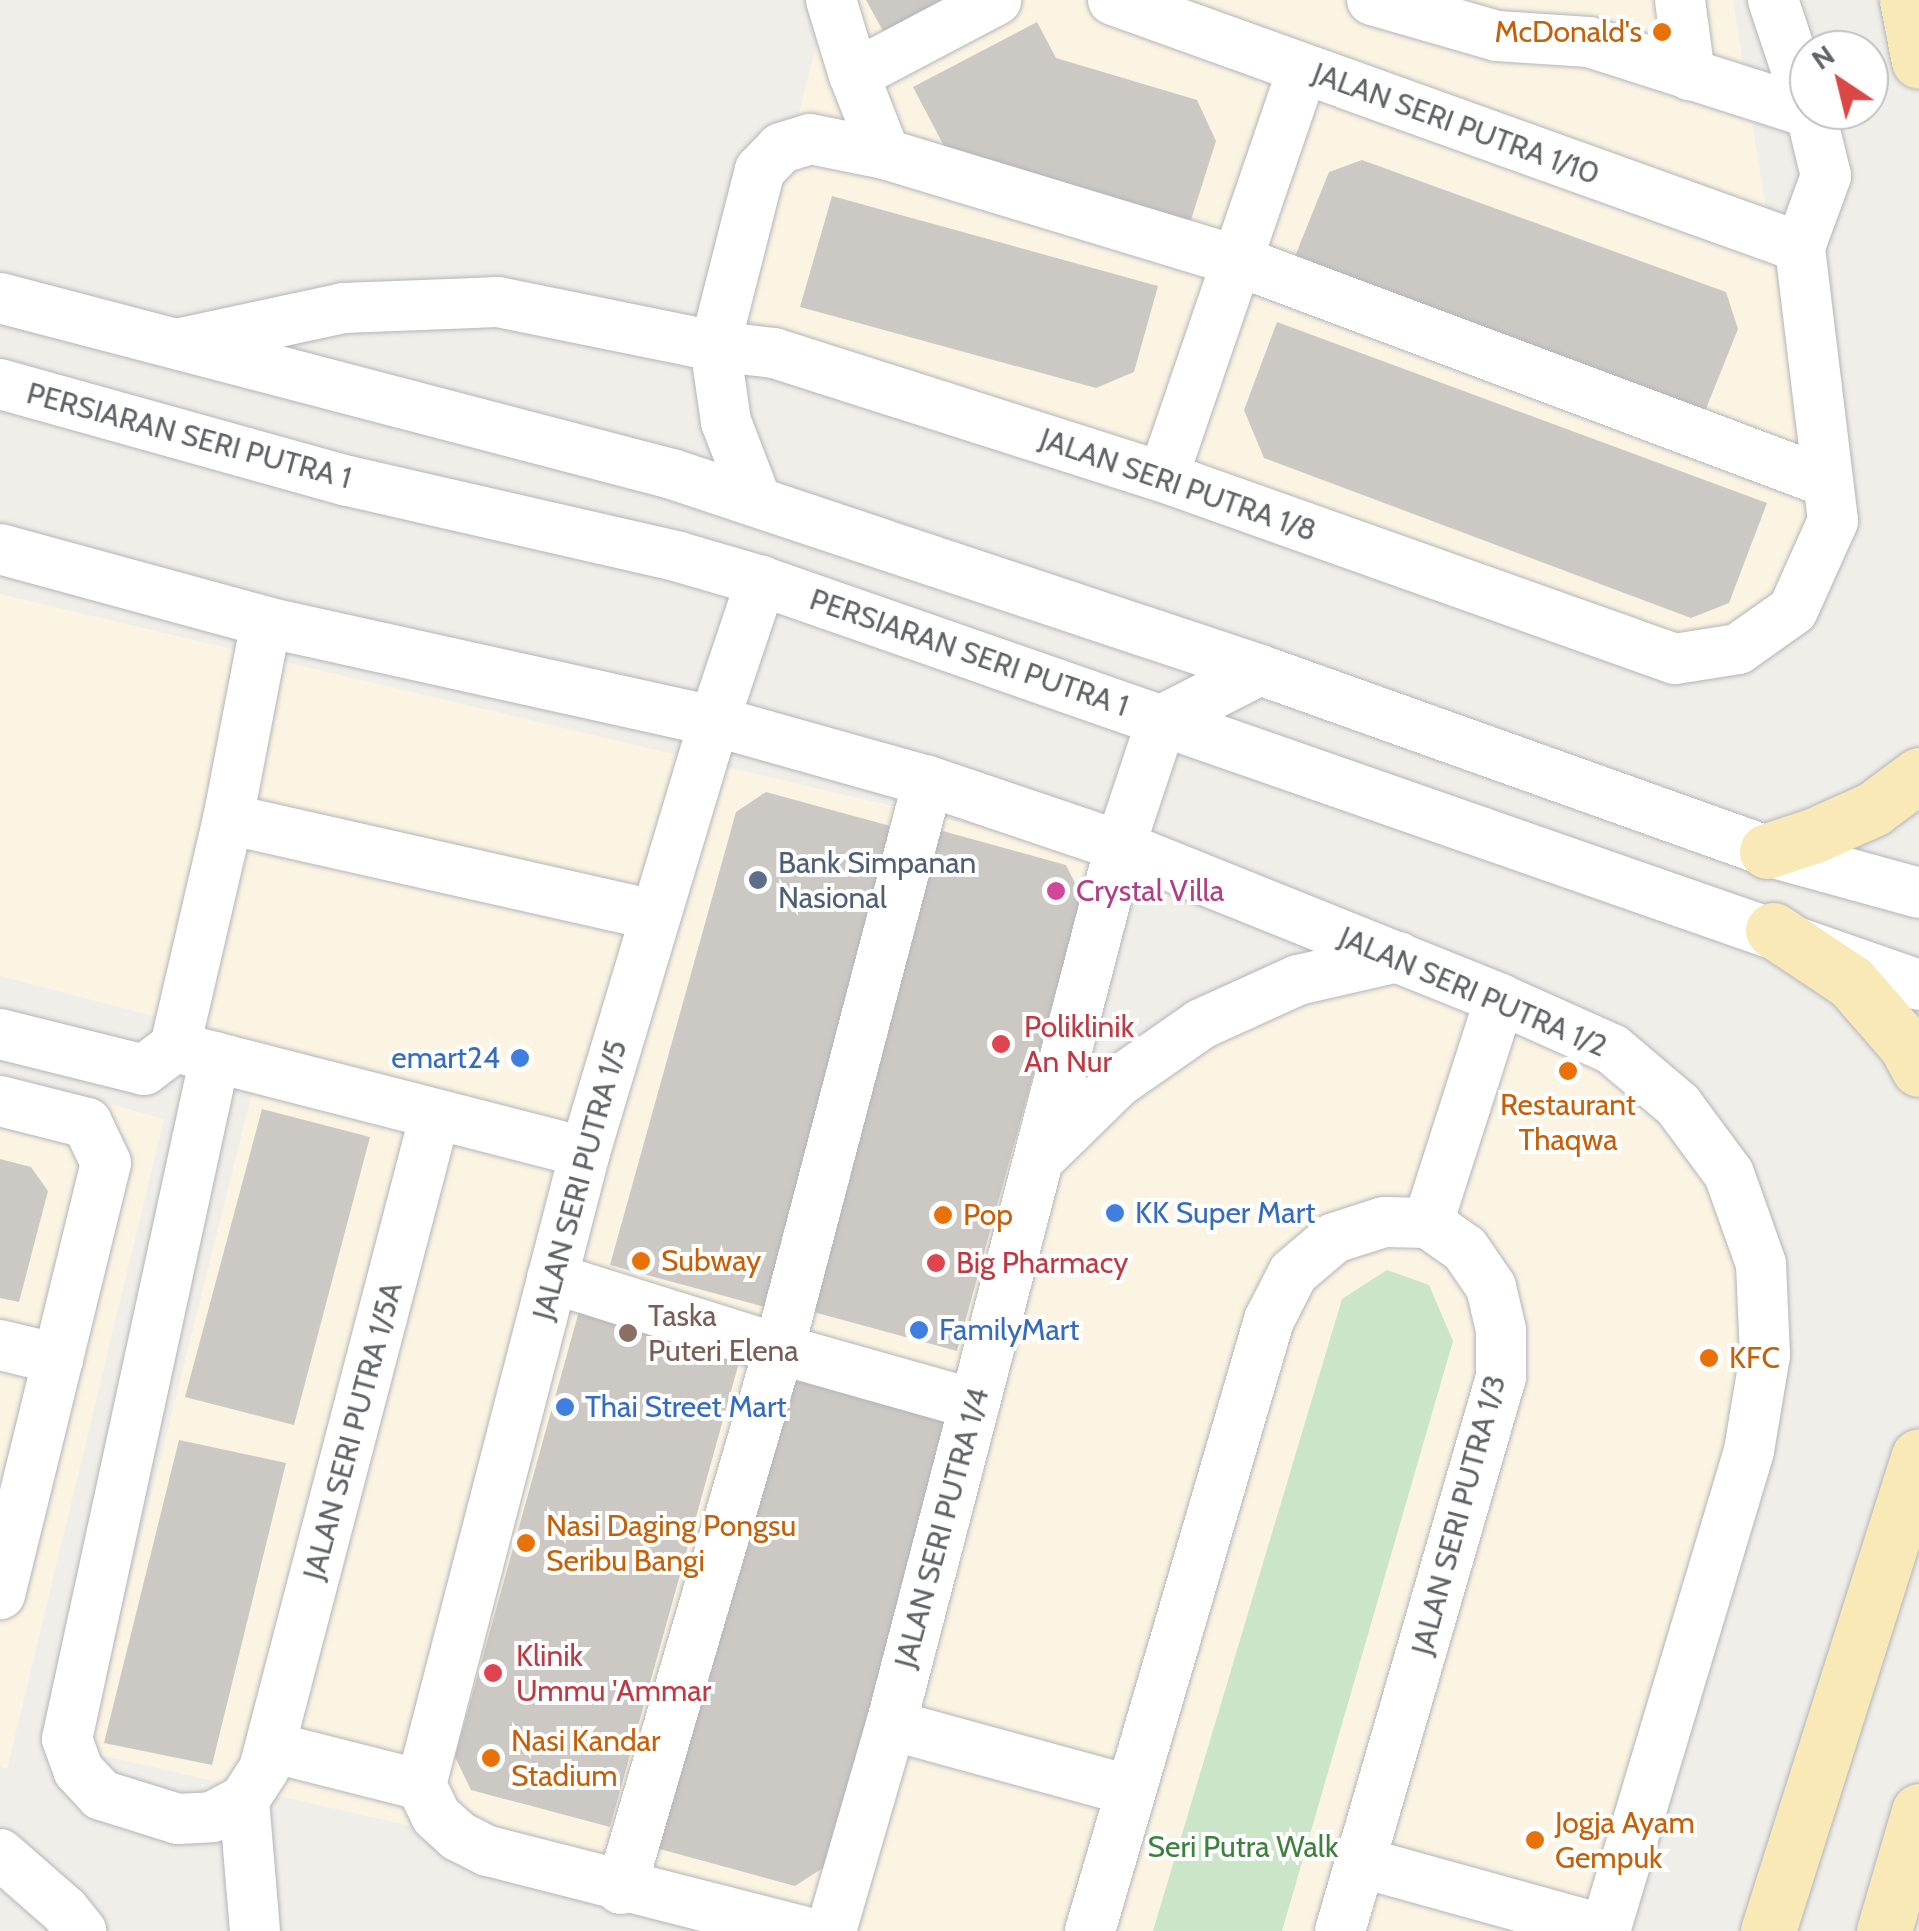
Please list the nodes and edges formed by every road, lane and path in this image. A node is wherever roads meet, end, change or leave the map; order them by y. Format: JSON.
{"nodes":[{"id":1,"x":831,"y":0,"type":"edge"},
{"id":2,"x":996,"y":0,"type":"edge"},
{"id":3,"x":1372,"y":0,"type":"edge"},
{"id":4,"x":1468,"y":0,"type":"edge"},
{"id":5,"x":1680,"y":0,"type":"edge"},
{"id":6,"x":1774,"y":0,"type":"edge"},
{"id":7,"x":1907,"y":0,"type":"edge"},
{"id":8,"x":1128,"y":4,"type":"edge"},
{"id":9,"x":1588,"y":42,"type":"junction"},
{"id":10,"x":1789,"y":46,"type":"edge"},
{"id":11,"x":1919,"y":61,"type":"edge"},
{"id":12,"x":1302,"y":70,"type":"junction"},
{"id":13,"x":1690,"y":74,"type":"junction"},
{"id":14,"x":854,"y":75,"type":"junction"},
{"id":15,"x":1789,"y":104,"type":"edge"},
{"id":16,"x":1815,"y":130,"type":"edge"},
{"id":17,"x":886,"y":154,"type":"junction"},
{"id":18,"x":1800,"y":247,"type":"junction"},
{"id":19,"x":1238,"y":261,"type":"junction"},
{"id":20,"x":0,"y":298,"type":"edge"},
{"id":21,"x":177,"y":344,"type":"junction"},
{"id":22,"x":715,"y":346,"type":"junction"},
{"id":23,"x":0,"y":384,"type":"edge"},
{"id":24,"x":672,"y":474,"type":"junction"},
{"id":25,"x":1163,"y":477,"type":"junction"},
{"id":26,"x":1827,"y":482,"type":"junction"},
{"id":27,"x":756,"y":500,"type":"junction"},
{"id":28,"x":0,"y":549,"type":"edge"},
{"id":29,"x":679,"y":557,"type":"junction"},
{"id":30,"x":761,"y":581,"type":"junction"},
{"id":31,"x":266,"y":622,"type":"junction"},
{"id":32,"x":738,"y":655,"type":"junction"},
{"id":33,"x":1260,"y":670,"type":"junction"},
{"id":34,"x":1087,"y":694,"type":"junction"},
{"id":35,"x":1162,"y":720,"type":"junction"},
{"id":36,"x":714,"y":721,"type":"junction"},
{"id":37,"x":1246,"y":749,"type":"junction"},
{"id":38,"x":1919,"y":776,"type":"edge"},
{"id":39,"x":928,"y":781,"type":"junction"},
{"id":40,"x":228,"y":819,"type":"junction"},
{"id":41,"x":1125,"y":828,"type":"junction"},
{"id":42,"x":1767,"y":851,"type":"junction"},
{"id":43,"x":1919,"y":893,"type":"edge"},
{"id":44,"x":655,"y":916,"type":"junction"},
{"id":45,"x":1774,"y":930,"type":"junction"},
{"id":46,"x":1398,"y":957,"type":"junction"},
{"id":47,"x":1919,"y":984,"type":"edge"},
{"id":48,"x":1500,"y":999,"type":"junction"},
{"id":49,"x":0,"y":1034,"type":"edge"},
{"id":50,"x":195,"y":1052,"type":"junction"},
{"id":51,"x":1919,"y":1069,"type":"edge"},
{"id":52,"x":0,"y":1101,"type":"edge"},
{"id":53,"x":435,"y":1115,"type":"junction"},
{"id":54,"x":585,"y":1152,"type":"junction"},
{"id":55,"x":1039,"y":1159,"type":"junction"},
{"id":56,"x":1428,"y":1223,"type":"junction"},
{"id":57,"x":552,"y":1278,"type":"junction"},
{"id":58,"x":0,"y":1345,"type":"edge"},
{"id":59,"x":779,"y":1350,"type":"junction"},
{"id":60,"x":58,"y":1358,"type":"junction"},
{"id":61,"x":974,"y":1404,"type":"junction"},
{"id":62,"x":1919,"y":1456,"type":"edge"},
{"id":63,"x":0,"y":1594,"type":"edge"},
{"id":64,"x":891,"y":1725,"type":"junction"},
{"id":65,"x":270,"y":1747,"type":"junction"},
{"id":66,"x":421,"y":1785,"type":"junction"},
{"id":67,"x":1128,"y":1790,"type":"junction"},
{"id":68,"x":244,"y":1800,"type":"junction"},
{"id":69,"x":1919,"y":1811,"type":"edge"},
{"id":70,"x":0,"y":1854,"type":"edge"},
{"id":71,"x":1360,"y":1862,"type":"junction"},
{"id":72,"x":622,"y":1888,"type":"junction"},
{"id":73,"x":1891,"y":1918,"type":"edge"},
{"id":74,"x":1605,"y":1930,"type":"edge"},
{"id":75,"x":81,"y":1931,"type":"edge"},
{"id":76,"x":256,"y":1931,"type":"edge"},
{"id":77,"x":803,"y":1931,"type":"edge"},
{"id":78,"x":831,"y":1931,"type":"edge"},
{"id":79,"x":1090,"y":1931,"type":"edge"},
{"id":80,"x":1340,"y":1931,"type":"edge"},
{"id":81,"x":1768,"y":1931,"type":"edge"}],
"edges":[{"from":1,"to":14,"type":"street"},
{"from":2,"to":14,"type":"street"},
{"from":3,"to":9,"type":"street"},
{"from":4,"to":9,"type":"street"},
{"from":5,"to":13,"type":"street"},
{"from":6,"to":10,"type":"street"},
{"from":7,"to":11,"type":"main road"},
{"from":8,"to":12,"type":"street","name":"JALAN SERI PUTRA 1/10"},
{"from":9,"to":13,"type":"street"},
{"from":12,"to":18,"type":"street","name":"JALAN SERI PUTRA 1/10"},
{"from":12,"to":19,"type":"street"},
{"from":13,"to":15,"type":"street"},
{"from":14,"to":17,"type":"street"},
{"from":16,"to":18,"type":"street"},
{"from":17,"to":19,"type":"street"},
{"from":17,"to":22,"type":"street"},
{"from":18,"to":26,"type":"street","name":"JALAN SERI PUTRA 1/8"},
{"from":19,"to":25,"type":"street"},
{"from":19,"to":26,"type":"street"},
{"from":20,"to":21,"type":"street"},
{"from":21,"to":22,"type":"street","name":"JALAN SERI PUTRA 1/8"},
{"from":21,"to":24,"type":"street"},
{"from":22,"to":25,"type":"street","name":"JALAN SERI PUTRA 1/8"},
{"from":22,"to":27,"type":"street"},
{"from":23,"to":29,"type":"street","name":"PERSIARAN SERI PUTRA 1"},
{"from":24,"to":27,"type":"street"},
{"from":24,"to":30,"type":"street"},
{"from":25,"to":26,"type":"street","name":"JALAN SERI PUTRA 1/8"},
{"from":27,"to":33,"type":"street"},
{"from":28,"to":31,"type":"street","name":"JALAN SERI PUTRA 1/2"},
{"from":29,"to":30,"type":"street","name":"PERSIARAN SERI PUTRA 1"},
{"from":29,"to":32,"type":"street"},
{"from":30,"to":32,"type":"street","name":"JALAN SERI PUTRA 1/5"},
{"from":30,"to":34,"type":"street","name":"PERSIARAN SERI PUTRA 1"},
{"from":31,"to":36,"type":"street","name":"JALAN SERI PUTRA 1/2"},
{"from":31,"to":40,"type":"street"},
{"from":32,"to":36,"type":"street","name":"JALAN SERI PUTRA 1/5"},
{"from":33,"to":35,"type":"street"},
{"from":33,"to":42,"type":"street"},
{"from":34,"to":35,"type":"street","name":"PERSIARAN SERI PUTRA 1"},
{"from":34,"to":41,"type":"street"},
{"from":35,"to":37,"type":"street","name":"PERSIARAN SERI PUTRA 1"},
{"from":35,"to":41,"type":"street","name":"JALAN SERI PUTRA 1/4"},
{"from":36,"to":39,"type":"street","name":"JALAN SERI PUTRA 1/2"},
{"from":36,"to":44,"type":"street","name":"JALAN SERI PUTRA 1/5"},
{"from":37,"to":41,"type":"street"},
{"from":37,"to":45,"type":"street","name":"PERSIARAN SERI PUTRA 1"},
{"from":38,"to":42,"type":"main road"},
{"from":39,"to":41,"type":"street","name":"JALAN SERI PUTRA 1/2"},
{"from":39,"to":59,"type":"street"},
{"from":40,"to":44,"type":"street"},
{"from":40,"to":50,"type":"street"},
{"from":41,"to":46,"type":"street","name":"JALAN SERI PUTRA 1/2"},
{"from":41,"to":55,"type":"street","name":"JALAN SERI PUTRA 1/4"},
{"from":42,"to":43,"type":"street"},
{"from":44,"to":54,"type":"street","name":"JALAN SERI PUTRA 1/5"},
{"from":45,"to":47,"type":"street","name":"PERSIARAN SERI PUTRA 1"},
{"from":45,"to":51,"type":"main road"},
{"from":46,"to":48,"type":"street","name":"JALAN SERI PUTRA 1/2"},
{"from":46,"to":55,"type":"street"},
{"from":48,"to":56,"type":"street"},
{"from":48,"to":74,"type":"street","name":"JALAN SERI PUTRA 1/2"},
{"from":49,"to":50,"type":"street"},
{"from":50,"to":53,"type":"street"},
{"from":50,"to":68,"type":"street"},
{"from":52,"to":60,"type":"street"},
{"from":53,"to":54,"type":"street"},
{"from":53,"to":65,"type":"street","name":"JALAN SERI PUTRA 1/5A"},
{"from":54,"to":57,"type":"street","name":"JALAN SERI PUTRA 1/5"},
{"from":55,"to":61,"type":"street","name":"JALAN SERI PUTRA 1/4"},
{"from":56,"to":67,"type":"street"},
{"from":56,"to":71,"type":"street","name":"JALAN SERI PUTRA 1/3"},
{"from":57,"to":59,"type":"street"},
{"from":57,"to":66,"type":"street","name":"JALAN SERI PUTRA 1/5"},
{"from":58,"to":60,"type":"street"},
{"from":59,"to":61,"type":"street"},
{"from":59,"to":72,"type":"street"},
{"from":60,"to":63,"type":"street"},
{"from":61,"to":64,"type":"street","name":"JALAN SERI PUTRA 1/4"},
{"from":62,"to":81,"type":"main road"},
{"from":64,"to":67,"type":"street"},
{"from":64,"to":78,"type":"street","name":"JALAN SERI PUTRA 1/4"},
{"from":65,"to":66,"type":"street"},
{"from":65,"to":68,"type":"street","name":"JALAN SERI PUTRA 1/5A"},
{"from":66,"to":72,"type":"street"},
{"from":67,"to":79,"type":"street"},
{"from":68,"to":76,"type":"street"},
{"from":69,"to":73,"type":"main road"},
{"from":70,"to":75,"type":"street"},
{"from":71,"to":74,"type":"street"},
{"from":71,"to":80,"type":"street","name":"JALAN SERI PUTRA 1/3"},
{"from":72,"to":77,"type":"street"}]}
